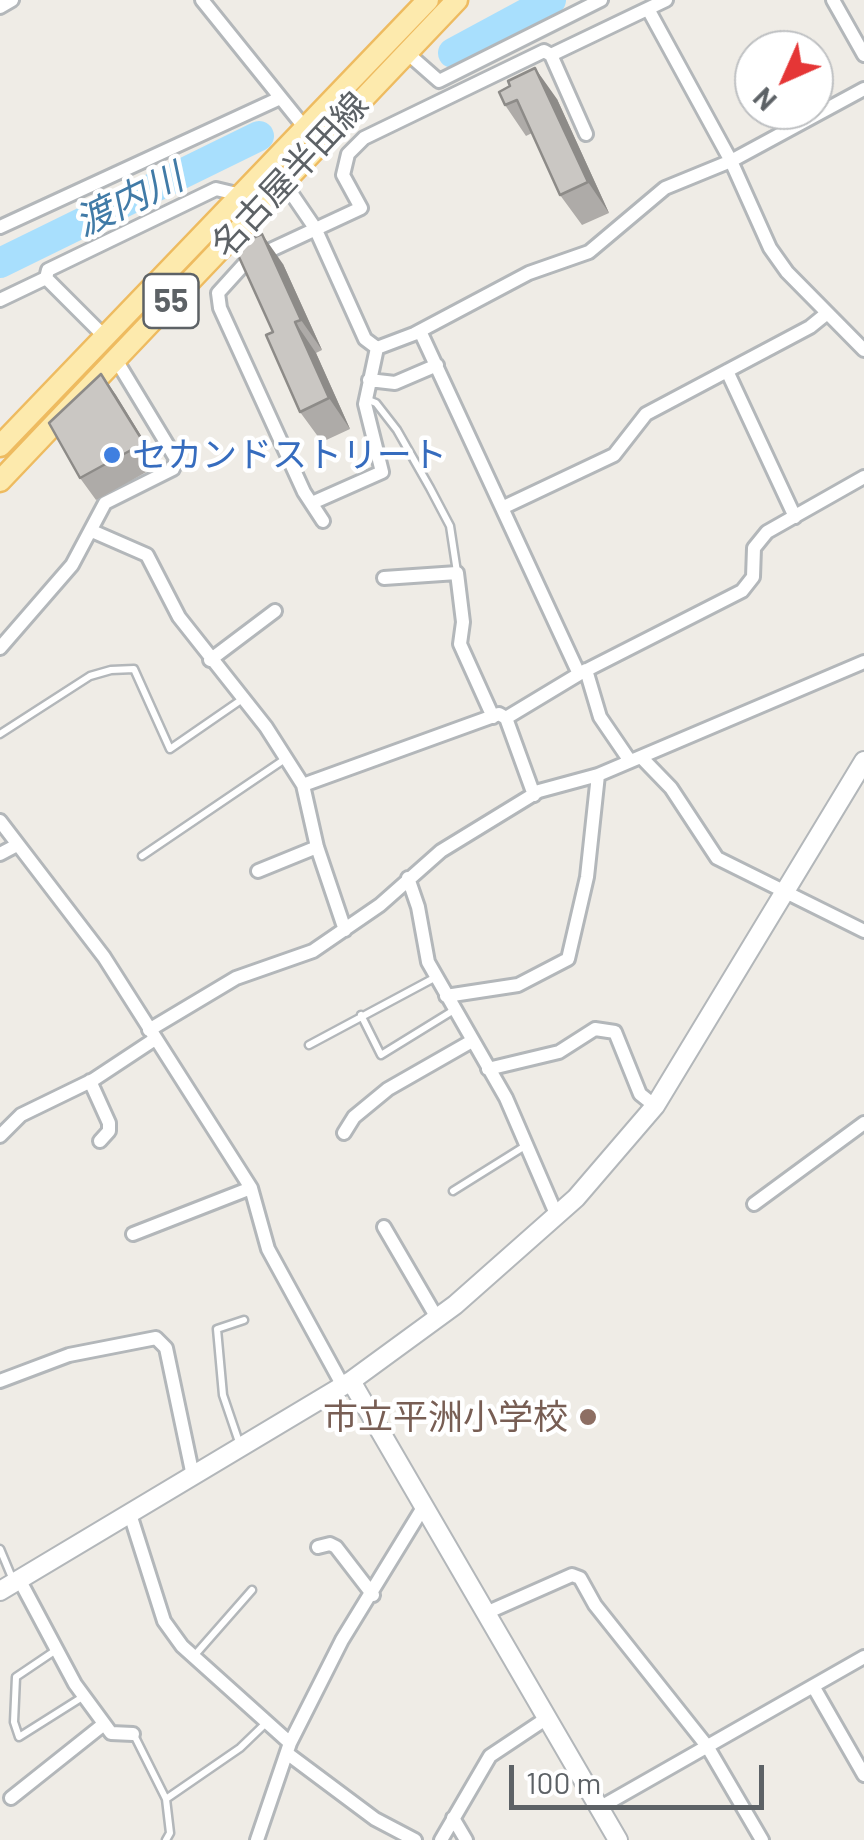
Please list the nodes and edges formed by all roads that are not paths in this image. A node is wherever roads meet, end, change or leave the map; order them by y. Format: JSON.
{"nodes":[{"id":1,"x":12,"y":0,"type":"edge"},
{"id":2,"x":202,"y":0,"type":"edge"},
{"id":3,"x":428,"y":0,"type":"edge"},
{"id":4,"x":457,"y":0,"type":"edge"},
{"id":5,"x":601,"y":0,"type":"edge"},
{"id":6,"x":666,"y":0,"type":"edge"},
{"id":7,"x":833,"y":0,"type":"edge"},
{"id":8,"x":0,"y":7,"type":"edge"},
{"id":9,"x":648,"y":10,"type":"junction"},
{"id":10,"x":406,"y":52,"type":"junction"},
{"id":11,"x":551,"y":54,"type":"junction"},
{"id":12,"x":864,"y":54,"type":"edge"},
{"id":13,"x":864,"y":89,"type":"edge"},
{"id":14,"x":278,"y":99,"type":"junction"},
{"id":15,"x":305,"y":128,"type":"junction"},
{"id":16,"x":586,"y":134,"type":"dead end"},
{"id":17,"x":731,"y":161,"type":"junction"},
{"id":18,"x":285,"y":184,"type":"junction"},
{"id":19,"x":241,"y":195,"type":"junction"},
{"id":20,"x":0,"y":227,"type":"edge"},
{"id":21,"x":315,"y":228,"type":"junction"},
{"id":22,"x":46,"y":278,"type":"junction"},
{"id":23,"x":0,"y":300,"type":"edge"},
{"id":24,"x":826,"y":314,"type":"junction"},
{"id":25,"x":420,"y":331,"type":"junction"},
{"id":26,"x":105,"y":337,"type":"junction"},
{"id":27,"x":376,"y":348,"type":"junction"},
{"id":28,"x":864,"y":350,"type":"edge"},
{"id":29,"x":115,"y":358,"type":"junction"},
{"id":30,"x":437,"y":366,"type":"junction"},
{"id":31,"x":727,"y":371,"type":"junction"},
{"id":32,"x":368,"y":380,"type":"junction"},
{"id":33,"x":366,"y":399,"type":"junction"},
{"id":34,"x":0,"y":446,"type":"edge"},
{"id":35,"x":864,"y":477,"type":"edge"},
{"id":36,"x":0,"y":481,"type":"edge"},
{"id":37,"x":312,"y":502,"type":"junction"},
{"id":38,"x":504,"y":507,"type":"junction"},
{"id":39,"x":795,"y":517,"type":"junction"},
{"id":40,"x":323,"y":521,"type":"dead end"},
{"id":41,"x":92,"y":531,"type":"junction"},
{"id":42,"x":457,"y":574,"type":"junction"},
{"id":43,"x":384,"y":578,"type":"dead end"},
{"id":44,"x":275,"y":612,"type":"dead end"},
{"id":45,"x":0,"y":648,"type":"edge"},
{"id":46,"x":210,"y":660,"type":"junction"},
{"id":47,"x":864,"y":662,"type":"edge"},
{"id":48,"x":583,"y":672,"type":"junction"},
{"id":49,"x":241,"y":700,"type":"junction"},
{"id":50,"x":500,"y":718,"type":"junction"},
{"id":51,"x":0,"y":734,"type":"edge"},
{"id":52,"x":636,"y":759,"type":"junction"},
{"id":53,"x":285,"y":760,"type":"junction"},
{"id":54,"x":864,"y":762,"type":"edge"},
{"id":55,"x":598,"y":774,"type":"junction"},
{"id":56,"x":303,"y":785,"type":"junction"},
{"id":57,"x":534,"y":795,"type":"junction"},
{"id":58,"x":0,"y":821,"type":"edge"},
{"id":59,"x":17,"y":845,"type":"junction"},
{"id":60,"x":317,"y":848,"type":"junction"},
{"id":61,"x":0,"y":854,"type":"edge"},
{"id":62,"x":142,"y":856,"type":"dead end"},
{"id":63,"x":258,"y":871,"type":"dead end"},
{"id":64,"x":408,"y":878,"type":"junction"},
{"id":65,"x":784,"y":894,"type":"junction"},
{"id":66,"x":345,"y":930,"type":"junction"},
{"id":67,"x":864,"y":930,"type":"edge"},
{"id":68,"x":436,"y":976,"type":"junction"},
{"id":69,"x":446,"y":996,"type":"junction"},
{"id":70,"x":454,"y":1010,"type":"junction"},
{"id":71,"x":361,"y":1015,"type":"junction"},
{"id":72,"x":152,"y":1034,"type":"junction"},
{"id":73,"x":472,"y":1041,"type":"junction"},
{"id":74,"x":309,"y":1044,"type":"dead end"},
{"id":75,"x":488,"y":1070,"type":"junction"},
{"id":76,"x":90,"y":1081,"type":"junction"},
{"id":77,"x":655,"y":1106,"type":"junction"},
{"id":78,"x":864,"y":1123,"type":"edge"},
{"id":79,"x":344,"y":1133,"type":"dead end"},
{"id":80,"x":0,"y":1136,"type":"edge"},
{"id":81,"x":100,"y":1141,"type":"dead end"},
{"id":82,"x":525,"y":1146,"type":"junction"},
{"id":83,"x":251,"y":1188,"type":"junction"},
{"id":84,"x":452,"y":1191,"type":"dead end"},
{"id":85,"x":754,"y":1204,"type":"dead end"},
{"id":86,"x":557,"y":1216,"type":"junction"},
{"id":87,"x":384,"y":1228,"type":"dead end"},
{"id":88,"x":133,"y":1234,"type":"dead end"},
{"id":89,"x":438,"y":1318,"type":"junction"},
{"id":90,"x":244,"y":1320,"type":"dead end"},
{"id":91,"x":0,"y":1381,"type":"edge"},
{"id":92,"x":347,"y":1383,"type":"junction"},
{"id":93,"x":241,"y":1447,"type":"junction"},
{"id":94,"x":193,"y":1476,"type":"junction"},
{"id":95,"x":424,"y":1506,"type":"junction"},
{"id":96,"x":130,"y":1514,"type":"junction"},
{"id":97,"x":318,"y":1547,"type":"dead end"},
{"id":98,"x":0,"y":1549,"type":"edge"},
{"id":99,"x":11,"y":1584,"type":"edge"},
{"id":100,"x":252,"y":1590,"type":"dead end"},
{"id":101,"x":373,"y":1595,"type":"junction"},
{"id":102,"x":486,"y":1613,"type":"junction"},
{"id":103,"x":57,"y":1650,"type":"junction"},
{"id":104,"x":192,"y":1657,"type":"junction"},
{"id":105,"x":864,"y":1657,"type":"edge"},
{"id":106,"x":812,"y":1686,"type":"junction"},
{"id":107,"x":84,"y":1696,"type":"junction"},
{"id":108,"x":547,"y":1718,"type":"junction"},
{"id":109,"x":268,"y":1721,"type":"junction"},
{"id":110,"x":104,"y":1724,"type":"junction"},
{"id":111,"x":134,"y":1734,"type":"joint"},
{"id":112,"x":707,"y":1746,"type":"junction"},
{"id":113,"x":289,"y":1749,"type":"junction"},
{"id":114,"x":864,"y":1776,"type":"edge"},
{"id":115,"x":11,"y":1798,"type":"dead end"},
{"id":116,"x":166,"y":1799,"type":"junction"},
{"id":117,"x":599,"y":1808,"type":"junction"},
{"id":118,"x":453,"y":1818,"type":"junction"},
{"id":119,"x":166,"y":1840,"type":"edge"},
{"id":120,"x":257,"y":1840,"type":"edge"},
{"id":121,"x":415,"y":1840,"type":"edge"},
{"id":122,"x":441,"y":1840,"type":"edge"},
{"id":123,"x":466,"y":1840,"type":"edge"},
{"id":124,"x":618,"y":1840,"type":"edge"},
{"id":125,"x":762,"y":1840,"type":"edge"}],
"edges":[{"from":1,"to":8,"type":"street"},
{"from":2,"to":14,"type":"street"},
{"from":3,"to":15,"type":"main road","name":"名古屋半田線","number":"55"},
{"from":4,"to":10,"type":"main road","name":"名古屋半田線","number":"55"},
{"from":5,"to":10,"type":"street"},
{"from":6,"to":9,"type":"street"},
{"from":7,"to":12,"type":"street"},
{"from":9,"to":11,"type":"street"},
{"from":9,"to":17,"type":"street"},
{"from":10,"to":18,"type":"main road","name":"名古屋半田線","number":"55"},
{"from":11,"to":16,"type":"street"},
{"from":11,"to":21,"type":"street"},
{"from":13,"to":17,"type":"street"},
{"from":14,"to":15,"type":"street"},
{"from":14,"to":20,"type":"street"},
{"from":15,"to":19,"type":"main road","name":"名古屋半田線","number":"55"},
{"from":17,"to":24,"type":"street"},
{"from":17,"to":25,"type":"street"},
{"from":18,"to":21,"type":"street"},
{"from":18,"to":29,"type":"main road","name":"名古屋半田線","number":"55"},
{"from":19,"to":22,"type":"street"},
{"from":19,"to":26,"type":"main road","name":"名古屋半田線","number":"55"},
{"from":21,"to":27,"type":"street"},
{"from":21,"to":37,"type":"street"},
{"from":22,"to":23,"type":"street"},
{"from":22,"to":26,"type":"street"},
{"from":24,"to":28,"type":"street"},
{"from":24,"to":31,"type":"street"},
{"from":25,"to":27,"type":"street"},
{"from":25,"to":30,"type":"street"},
{"from":26,"to":34,"type":"main road","name":"名古屋半田線","number":"55"},
{"from":27,"to":32,"type":"street"},
{"from":29,"to":36,"type":"main road","name":"名古屋半田線","number":"55"},
{"from":29,"to":41,"type":"street"},
{"from":30,"to":32,"type":"street"},
{"from":30,"to":38,"type":"street"},
{"from":31,"to":38,"type":"street"},
{"from":31,"to":39,"type":"street"},
{"from":32,"to":33,"type":"street"},
{"from":33,"to":37,"type":"street"},
{"from":33,"to":42,"type":"lane"},
{"from":35,"to":39,"type":"street"},
{"from":37,"to":40,"type":"street"},
{"from":38,"to":48,"type":"street"},
{"from":39,"to":48,"type":"street"},
{"from":41,"to":45,"type":"street"},
{"from":41,"to":46,"type":"street"},
{"from":42,"to":43,"type":"street"},
{"from":42,"to":50,"type":"street"},
{"from":44,"to":46,"type":"street"},
{"from":46,"to":49,"type":"street"},
{"from":47,"to":52,"type":"street"},
{"from":48,"to":50,"type":"street"},
{"from":48,"to":52,"type":"street"},
{"from":49,"to":51,"type":"lane"},
{"from":49,"to":53,"type":"street"},
{"from":50,"to":56,"type":"street"},
{"from":50,"to":57,"type":"street"},
{"from":52,"to":55,"type":"street"},
{"from":52,"to":65,"type":"street"},
{"from":53,"to":56,"type":"street"},
{"from":53,"to":62,"type":"lane"},
{"from":54,"to":65,"type":"street"},
{"from":55,"to":57,"type":"street"},
{"from":55,"to":69,"type":"street"},
{"from":56,"to":60,"type":"street"},
{"from":57,"to":64,"type":"street"},
{"from":58,"to":59,"type":"street"},
{"from":59,"to":61,"type":"street"},
{"from":59,"to":72,"type":"street"},
{"from":60,"to":63,"type":"street"},
{"from":60,"to":66,"type":"street"},
{"from":64,"to":66,"type":"street"},
{"from":64,"to":68,"type":"street"},
{"from":65,"to":67,"type":"street"},
{"from":65,"to":77,"type":"street"},
{"from":66,"to":72,"type":"street"},
{"from":68,"to":69,"type":"street"},
{"from":68,"to":71,"type":"lane"},
{"from":69,"to":70,"type":"street"},
{"from":70,"to":71,"type":"lane"},
{"from":70,"to":73,"type":"street"},
{"from":71,"to":74,"type":"lane"},
{"from":72,"to":76,"type":"street"},
{"from":72,"to":83,"type":"street"},
{"from":73,"to":75,"type":"street"},
{"from":73,"to":79,"type":"street"},
{"from":75,"to":77,"type":"street"},
{"from":75,"to":82,"type":"street"},
{"from":76,"to":80,"type":"street"},
{"from":76,"to":81,"type":"street"},
{"from":77,"to":86,"type":"street"},
{"from":78,"to":85,"type":"street"},
{"from":82,"to":84,"type":"lane"},
{"from":82,"to":86,"type":"street"},
{"from":83,"to":88,"type":"street"},
{"from":83,"to":92,"type":"street"},
{"from":86,"to":89,"type":"street"},
{"from":87,"to":89,"type":"street"},
{"from":89,"to":92,"type":"street"},
{"from":90,"to":93,"type":"lane"},
{"from":91,"to":94,"type":"street"},
{"from":92,"to":93,"type":"street"},
{"from":92,"to":95,"type":"street"},
{"from":93,"to":94,"type":"street"},
{"from":94,"to":96,"type":"street"},
{"from":95,"to":101,"type":"street"},
{"from":95,"to":102,"type":"street"},
{"from":96,"to":99,"type":"street"},
{"from":96,"to":104,"type":"street"},
{"from":97,"to":101,"type":"street"},
{"from":98,"to":99,"type":"lane"},
{"from":99,"to":103,"type":"street"},
{"from":100,"to":104,"type":"lane"},
{"from":101,"to":113,"type":"street"},
{"from":102,"to":108,"type":"street"},
{"from":102,"to":112,"type":"street"},
{"from":103,"to":107,"type":"street"},
{"from":103,"to":107,"type":"lane"},
{"from":104,"to":109,"type":"street"},
{"from":105,"to":106,"type":"street"},
{"from":106,"to":112,"type":"street"},
{"from":106,"to":114,"type":"street"},
{"from":107,"to":110,"type":"street"},
{"from":108,"to":117,"type":"street"},
{"from":108,"to":118,"type":"street"},
{"from":109,"to":113,"type":"street"},
{"from":109,"to":116,"type":"lane"},
{"from":110,"to":111,"type":"street"},
{"from":110,"to":115,"type":"street"},
{"from":111,"to":116,"type":"lane"},
{"from":112,"to":117,"type":"street"},
{"from":112,"to":125,"type":"street"},
{"from":113,"to":120,"type":"street"},
{"from":113,"to":121,"type":"street"},
{"from":116,"to":119,"type":"lane"},
{"from":117,"to":124,"type":"street"},
{"from":118,"to":122,"type":"street"},
{"from":118,"to":123,"type":"street"}]}
